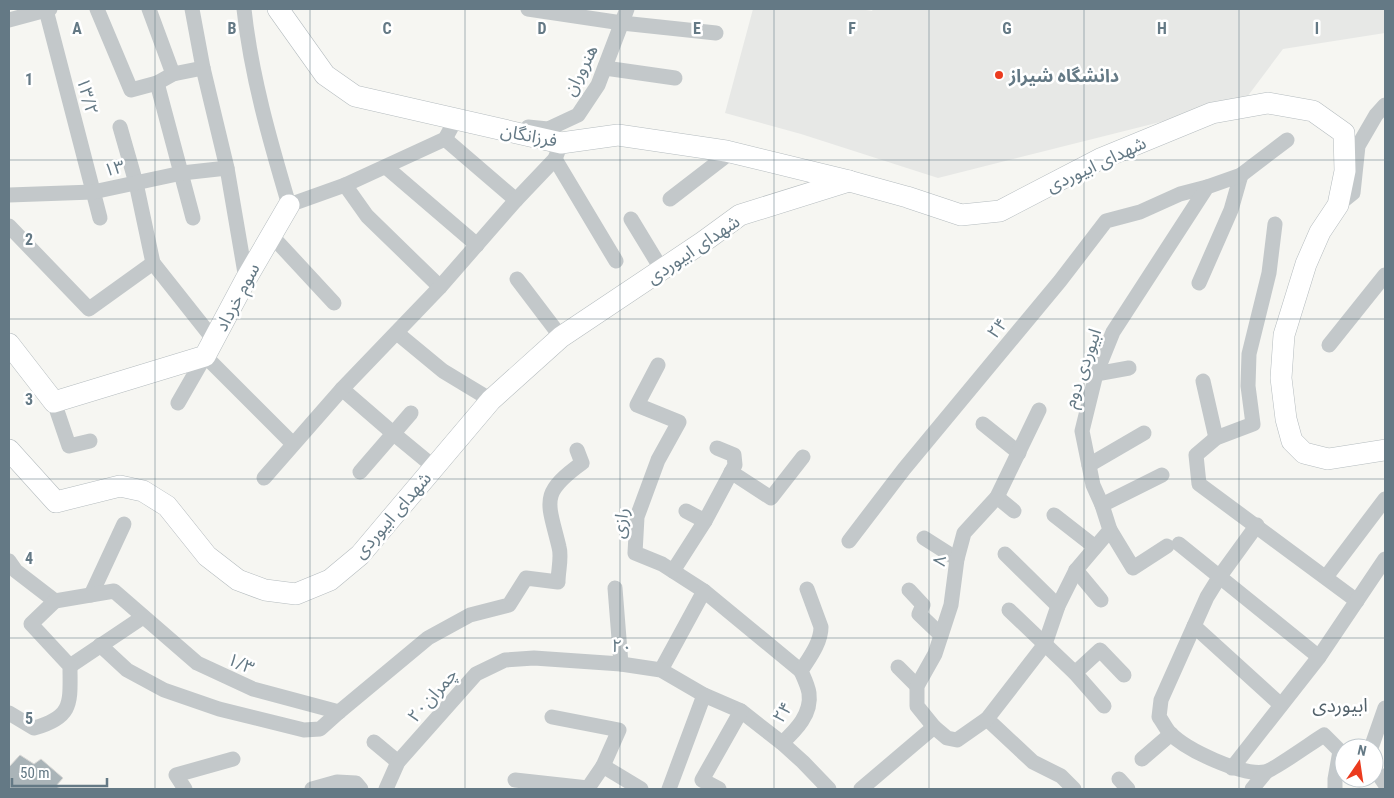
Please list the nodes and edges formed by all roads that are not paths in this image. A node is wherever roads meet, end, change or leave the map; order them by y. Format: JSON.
{"nodes":[{"id":1,"x":97,"y":9,"type":"edge"},
{"id":2,"x":149,"y":9,"type":"edge"},
{"id":3,"x":192,"y":9,"type":"edge"},
{"id":4,"x":244,"y":9,"type":"edge"},
{"id":5,"x":278,"y":9,"type":"edge"},
{"id":6,"x":528,"y":9,"type":"edge"},
{"id":7,"x":43,"y":10,"type":"edge"},
{"id":8,"x":625,"y":16,"type":"edge"},
{"id":9,"x":9,"y":20,"type":"edge"},
{"id":10,"x":716,"y":34,"type":"dead end"},
{"id":11,"x":203,"y":68,"type":"junction"},
{"id":12,"x":605,"y":68,"type":"junction"},
{"id":13,"x":173,"y":74,"type":"junction"},
{"id":14,"x":675,"y":78,"type":"dead end"},
{"id":15,"x":157,"y":83,"type":"junction"},
{"id":16,"x":1385,"y":105,"type":"edge"},
{"id":17,"x":456,"y":119,"type":"junction"},
{"id":18,"x":120,"y":128,"type":"dead end"},
{"id":19,"x":445,"y":139,"type":"junction"},
{"id":20,"x":1288,"y":140,"type":"dead end"},
{"id":21,"x":558,"y":151,"type":"junction"},
{"id":22,"x":732,"y":152,"type":"junction"},
{"id":23,"x":386,"y":167,"type":"junction"},
{"id":24,"x":227,"y":168,"type":"junction"},
{"id":25,"x":182,"y":173,"type":"junction"},
{"id":26,"x":1241,"y":174,"type":"junction"},
{"id":27,"x":849,"y":181,"type":"junction"},
{"id":28,"x":136,"y":183,"type":"junction"},
{"id":29,"x":346,"y":185,"type":"junction"},
{"id":30,"x":1208,"y":188,"type":"junction"},
{"id":31,"x":93,"y":192,"type":"junction"},
{"id":32,"x":9,"y":195,"type":"edge"},
{"id":33,"x":670,"y":199,"type":"dead end"},
{"id":34,"x":516,"y":200,"type":"junction"},
{"id":35,"x":289,"y":205,"type":"junction"},
{"id":36,"x":1338,"y":205,"type":"junction"},
{"id":37,"x":100,"y":218,"type":"dead end"},
{"id":38,"x":193,"y":218,"type":"dead end"},
{"id":39,"x":630,"y":219,"type":"dead end"},
{"id":40,"x":1275,"y":224,"type":"dead end"},
{"id":41,"x":9,"y":226,"type":"edge"},
{"id":42,"x":271,"y":235,"type":"junction"},
{"id":43,"x":477,"y":245,"type":"junction"},
{"id":44,"x":616,"y":261,"type":"dead end"},
{"id":45,"x":153,"y":263,"type":"junction"},
{"id":46,"x":662,"y":270,"type":"junction"},
{"id":47,"x":1385,"y":275,"type":"edge"},
{"id":48,"x":246,"y":278,"type":"junction"},
{"id":49,"x":517,"y":279,"type":"dead end"},
{"id":50,"x":1199,"y":283,"type":"dead end"},
{"id":51,"x":440,"y":287,"type":"junction"},
{"id":52,"x":334,"y":303,"type":"dead end"},
{"id":53,"x":397,"y":332,"type":"junction"},
{"id":54,"x":561,"y":337,"type":"junction"},
{"id":55,"x":9,"y":344,"type":"edge"},
{"id":56,"x":1328,"y":345,"type":"dead end"},
{"id":57,"x":209,"y":348,"type":"junction"},
{"id":58,"x":658,"y":365,"type":"dead end"},
{"id":59,"x":1129,"y":368,"type":"dead end"},
{"id":60,"x":1096,"y":374,"type":"junction"},
{"id":61,"x":1203,"y":381,"type":"dead end"},
{"id":62,"x":342,"y":389,"type":"junction"},
{"id":63,"x":491,"y":400,"type":"junction"},
{"id":64,"x":54,"y":402,"type":"junction"},
{"id":65,"x":178,"y":403,"type":"dead end"},
{"id":66,"x":1039,"y":410,"type":"dead end"},
{"id":67,"x":411,"y":413,"type":"dead end"},
{"id":68,"x":983,"y":424,"type":"dead end"},
{"id":69,"x":1144,"y":433,"type":"dead end"},
{"id":70,"x":394,"y":434,"type":"junction"},
{"id":71,"x":1216,"y":438,"type":"junction"},
{"id":72,"x":90,"y":441,"type":"dead end"},
{"id":73,"x":293,"y":444,"type":"junction"},
{"id":74,"x":717,"y":448,"type":"dead end"},
{"id":75,"x":9,"y":450,"type":"edge"},
{"id":76,"x":577,"y":450,"type":"dead end"},
{"id":77,"x":1385,"y":450,"type":"edge"},
{"id":78,"x":1019,"y":453,"type":"junction"},
{"id":79,"x":803,"y":457,"type":"dead end"},
{"id":80,"x":1089,"y":465,"type":"junction"},
{"id":81,"x":434,"y":467,"type":"junction"},
{"id":82,"x":360,"y":472,"type":"dead end"},
{"id":83,"x":731,"y":472,"type":"junction"},
{"id":84,"x":1162,"y":475,"type":"dead end"},
{"id":85,"x":264,"y":478,"type":"dead end"},
{"id":86,"x":997,"y":497,"type":"junction"},
{"id":87,"x":1385,"y":499,"type":"edge"},
{"id":88,"x":1102,"y":505,"type":"junction"},
{"id":89,"x":1014,"y":510,"type":"dead end"},
{"id":90,"x":686,"y":511,"type":"dead end"},
{"id":91,"x":1054,"y":515,"type":"dead end"},
{"id":92,"x":705,"y":521,"type":"junction"},
{"id":93,"x":124,"y":524,"type":"dead end"},
{"id":94,"x":1257,"y":525,"type":"junction"},
{"id":95,"x":1110,"y":530,"type":"junction"},
{"id":96,"x":924,"y":538,"type":"dead end"},
{"id":97,"x":849,"y":540,"type":"dead end"},
{"id":98,"x":1095,"y":547,"type":"junction"},
{"id":99,"x":1006,"y":554,"type":"dead end"},
{"id":100,"x":957,"y":559,"type":"junction"},
{"id":101,"x":1385,"y":560,"type":"edge"},
{"id":102,"x":9,"y":561,"type":"edge"},
{"id":103,"x":1076,"y":570,"type":"junction"},
{"id":104,"x":673,"y":571,"type":"junction"},
{"id":105,"x":1220,"y":576,"type":"junction"},
{"id":106,"x":1326,"y":577,"type":"junction"},
{"id":107,"x":615,"y":588,"type":"dead end"},
{"id":108,"x":807,"y":589,"type":"dead end"},
{"id":109,"x":909,"y":590,"type":"dead end"},
{"id":110,"x":704,"y":591,"type":"junction"},
{"id":111,"x":92,"y":594,"type":"junction"},
{"id":112,"x":1101,"y":600,"type":"dead end"},
{"id":113,"x":55,"y":601,"type":"junction"},
{"id":114,"x":1357,"y":601,"type":"junction"},
{"id":115,"x":1058,"y":606,"type":"junction"},
{"id":116,"x":1009,"y":610,"type":"dead end"},
{"id":117,"x":143,"y":617,"type":"junction"},
{"id":118,"x":1194,"y":626,"type":"junction"},
{"id":119,"x":941,"y":635,"type":"junction"},
{"id":120,"x":1045,"y":644,"type":"junction"},
{"id":121,"x":100,"y":646,"type":"junction"},
{"id":122,"x":1319,"y":657,"type":"junction"},
{"id":123,"x":530,"y":658,"type":"joint"},
{"id":124,"x":621,"y":664,"type":"junction"},
{"id":125,"x":70,"y":666,"type":"junction"},
{"id":126,"x":898,"y":667,"type":"dead end"},
{"id":127,"x":661,"y":670,"type":"junction"},
{"id":128,"x":801,"y":671,"type":"junction"},
{"id":129,"x":1075,"y":673,"type":"junction"},
{"id":130,"x":1124,"y":675,"type":"dead end"},
{"id":131,"x":916,"y":686,"type":"junction"},
{"id":132,"x":704,"y":694,"type":"junction"},
{"id":133,"x":1281,"y":705,"type":"junction"},
{"id":134,"x":1104,"y":706,"type":"dead end"},
{"id":135,"x":1385,"y":708,"type":"edge"},
{"id":136,"x":741,"y":711,"type":"junction"},
{"id":137,"x":339,"y":712,"type":"junction"},
{"id":138,"x":9,"y":713,"type":"edge"},
{"id":139,"x":552,"y":717,"type":"dead end"},
{"id":140,"x":987,"y":719,"type":"junction"},
{"id":141,"x":934,"y":728,"type":"junction"},
{"id":142,"x":1171,"y":734,"type":"junction"},
{"id":143,"x":1374,"y":738,"type":"edge"},
{"id":144,"x":374,"y":742,"type":"dead end"},
{"id":145,"x":782,"y":743,"type":"junction"},
{"id":146,"x":233,"y":759,"type":"dead end"},
{"id":147,"x":1142,"y":759,"type":"dead end"},
{"id":148,"x":398,"y":762,"type":"junction"},
{"id":149,"x":603,"y":766,"type":"junction"},
{"id":150,"x":1232,"y":768,"type":"junction"},
{"id":151,"x":1266,"y":772,"type":"junction"},
{"id":152,"x":515,"y":780,"type":"dead end"},
{"id":153,"x":865,"y":788,"type":"edge"},
{"id":154,"x":185,"y":789,"type":"edge"},
{"id":155,"x":312,"y":789,"type":"edge"},
{"id":156,"x":361,"y":789,"type":"edge"},
{"id":157,"x":386,"y":789,"type":"edge"},
{"id":158,"x":642,"y":789,"type":"edge"},
{"id":159,"x":669,"y":789,"type":"edge"},
{"id":160,"x":719,"y":789,"type":"edge"},
{"id":161,"x":829,"y":789,"type":"edge"},
{"id":162,"x":1074,"y":789,"type":"edge"},
{"id":163,"x":1252,"y":789,"type":"edge"},
{"id":164,"x":1335,"y":789,"type":"edge"}],
"edges":[{"from":1,"to":15,"type":"street"},
{"from":2,"to":13,"type":"street"},
{"from":3,"to":11,"type":"street"},
{"from":4,"to":35,"type":"street"},
{"from":5,"to":17,"type":"street","name":"فرزانگان"},
{"from":6,"to":8,"type":"street"},
{"from":7,"to":9,"type":"street"},
{"from":7,"to":31,"type":"street","name":"۱۳/۲"},
{"from":8,"to":10,"type":"street"},
{"from":8,"to":12,"type":"street","name":"هنروران"},
{"from":11,"to":13,"type":"street"},
{"from":11,"to":24,"type":"street"},
{"from":12,"to":14,"type":"street"},
{"from":12,"to":17,"type":"street","name":"هنروران"},
{"from":13,"to":15,"type":"street"},
{"from":15,"to":25,"type":"street"},
{"from":16,"to":36,"type":"street"},
{"from":17,"to":19,"type":"street"},
{"from":17,"to":21,"type":"street","name":"فرزانگان"},
{"from":18,"to":28,"type":"street"},
{"from":19,"to":23,"type":"street"},
{"from":19,"to":34,"type":"street"},
{"from":20,"to":26,"type":"street"},
{"from":21,"to":22,"type":"street","name":"فرزانگان"},
{"from":21,"to":34,"type":"street"},
{"from":21,"to":44,"type":"street"},
{"from":22,"to":27,"type":"street","name":"فرزانگان"},
{"from":22,"to":33,"type":"street"},
{"from":23,"to":29,"type":"street"},
{"from":23,"to":43,"type":"street"},
{"from":24,"to":25,"type":"street","name":"۱۳"},
{"from":24,"to":48,"type":"street"},
{"from":25,"to":28,"type":"street","name":"۱۳"},
{"from":25,"to":38,"type":"street"},
{"from":26,"to":30,"type":"street"},
{"from":26,"to":50,"type":"street"},
{"from":27,"to":36,"type":"street","name":"شهدای ابیوردی"},
{"from":27,"to":46,"type":"street","name":"شهدای ابیوردی"},
{"from":28,"to":31,"type":"street","name":"۱۳"},
{"from":28,"to":45,"type":"street"},
{"from":29,"to":35,"type":"street"},
{"from":29,"to":51,"type":"street"},
{"from":30,"to":60,"type":"street","name":"ابیوردی دوم"},
{"from":30,"to":97,"type":"street","name":"۲۴"},
{"from":31,"to":32,"type":"street","name":"۱۳"},
{"from":31,"to":37,"type":"street","name":"۱۳/۲"},
{"from":34,"to":43,"type":"street"},
{"from":35,"to":42,"type":"street","name":"سوم خرداد"},
{"from":36,"to":77,"type":"street","name":"شهدای ابیوردی"},
{"from":39,"to":46,"type":"street"},
{"from":40,"to":71,"type":"street"},
{"from":41,"to":45,"type":"street"},
{"from":42,"to":48,"type":"street","name":"سوم خرداد"},
{"from":42,"to":52,"type":"street"},
{"from":43,"to":51,"type":"street"},
{"from":45,"to":57,"type":"street"},
{"from":46,"to":54,"type":"street","name":"شهدای ابیوردی"},
{"from":47,"to":56,"type":"street"},
{"from":48,"to":57,"type":"street","name":"سوم خرداد"},
{"from":49,"to":54,"type":"street"},
{"from":51,"to":53,"type":"street"},
{"from":53,"to":62,"type":"street"},
{"from":53,"to":63,"type":"street"},
{"from":54,"to":63,"type":"street","name":"شهدای ابیوردی"},
{"from":55,"to":64,"type":"street"},
{"from":57,"to":64,"type":"street"},
{"from":57,"to":65,"type":"street"},
{"from":57,"to":73,"type":"street"},
{"from":58,"to":104,"type":"street","name":"رازی"},
{"from":59,"to":60,"type":"street"},
{"from":60,"to":80,"type":"street","name":"ابیوردی دوم"},
{"from":61,"to":71,"type":"street"},
{"from":62,"to":70,"type":"street"},
{"from":62,"to":73,"type":"street"},
{"from":63,"to":81,"type":"street","name":"شهدای ابیوردی"},
{"from":64,"to":72,"type":"street"},
{"from":66,"to":78,"type":"street","name":"۸"},
{"from":67,"to":70,"type":"street"},
{"from":68,"to":78,"type":"street"},
{"from":69,"to":80,"type":"street"},
{"from":70,"to":81,"type":"street"},
{"from":70,"to":82,"type":"street"},
{"from":71,"to":94,"type":"street"},
{"from":73,"to":85,"type":"street"},
{"from":74,"to":83,"type":"street"},
{"from":75,"to":81,"type":"street","name":"شهدای ابیوردی"},
{"from":76,"to":137,"type":"street"},
{"from":78,"to":86,"type":"street","name":"۸"},
{"from":79,"to":83,"type":"street"},
{"from":80,"to":88,"type":"street","name":"ابیوردی دوم"},
{"from":83,"to":92,"type":"street"},
{"from":84,"to":88,"type":"street"},
{"from":86,"to":89,"type":"street"},
{"from":86,"to":100,"type":"street","name":"۸"},
{"from":87,"to":106,"type":"street"},
{"from":88,"to":95,"type":"street","name":"ابیوردی دوم"},
{"from":90,"to":92,"type":"street"},
{"from":91,"to":98,"type":"street"},
{"from":92,"to":104,"type":"street"},
{"from":93,"to":111,"type":"street"},
{"from":94,"to":105,"type":"street"},
{"from":94,"to":106,"type":"street"},
{"from":95,"to":98,"type":"street"},
{"from":95,"to":105,"type":"street"},
{"from":96,"to":100,"type":"street"},
{"from":98,"to":103,"type":"street"},
{"from":99,"to":115,"type":"street"},
{"from":100,"to":119,"type":"street","name":"۸"},
{"from":101,"to":114,"type":"street"},
{"from":102,"to":113,"type":"street"},
{"from":103,"to":112,"type":"street"},
{"from":103,"to":115,"type":"street"},
{"from":104,"to":110,"type":"street","name":"رازی"},
{"from":105,"to":118,"type":"street"},
{"from":105,"to":122,"type":"street"},
{"from":106,"to":114,"type":"street"},
{"from":107,"to":124,"type":"street"},
{"from":108,"to":128,"type":"street"},
{"from":109,"to":119,"type":"street"},
{"from":110,"to":127,"type":"street"},
{"from":110,"to":128,"type":"street","name":"رازی"},
{"from":111,"to":113,"type":"street","name":"۱/۳"},
{"from":111,"to":117,"type":"street","name":"۱/۳"},
{"from":113,"to":125,"type":"street"},
{"from":114,"to":122,"type":"street"},
{"from":115,"to":120,"type":"street"},
{"from":116,"to":120,"type":"street"},
{"from":117,"to":121,"type":"street"},
{"from":117,"to":137,"type":"street","name":"۱/۳"},
{"from":118,"to":133,"type":"street"},
{"from":118,"to":142,"type":"street"},
{"from":119,"to":131,"type":"street","name":"۸"},
{"from":120,"to":129,"type":"street"},
{"from":120,"to":140,"type":"street"},
{"from":121,"to":125,"type":"street"},
{"from":121,"to":137,"type":"street"},
{"from":122,"to":133,"type":"street"},
{"from":123,"to":124,"type":"street","name":"۲۰"},
{"from":123,"to":148,"type":"street","name":"چمران۲۰"},
{"from":124,"to":127,"type":"street","name":"۲۰"},
{"from":125,"to":138,"type":"street"},
{"from":126,"to":131,"type":"street"},
{"from":127,"to":132,"type":"street","name":"۲۰"},
{"from":128,"to":145,"type":"street","name":"۲۴"},
{"from":129,"to":130,"type":"street"},
{"from":129,"to":134,"type":"street"},
{"from":131,"to":141,"type":"street"},
{"from":132,"to":136,"type":"street","name":"۲۰"},
{"from":132,"to":159,"type":"street"},
{"from":133,"to":150,"type":"street"},
{"from":135,"to":143,"type":"street"},
{"from":136,"to":145,"type":"street","name":"۲۰"},
{"from":136,"to":160,"type":"street"},
{"from":139,"to":149,"type":"street"},
{"from":140,"to":141,"type":"street"},
{"from":140,"to":162,"type":"street"},
{"from":141,"to":153,"type":"street"},
{"from":142,"to":147,"type":"street"},
{"from":142,"to":150,"type":"street"},
{"from":144,"to":148,"type":"street"},
{"from":145,"to":161,"type":"street","name":"۲۰"},
{"from":146,"to":154,"type":"street"},
{"from":148,"to":157,"type":"street","name":"چمران۲۰"},
{"from":149,"to":152,"type":"street"},
{"from":149,"to":158,"type":"street"},
{"from":150,"to":151,"type":"street"},
{"from":151,"to":163,"type":"street"},
{"from":151,"to":164,"type":"street"},
{"from":155,"to":156,"type":"street"}]}
